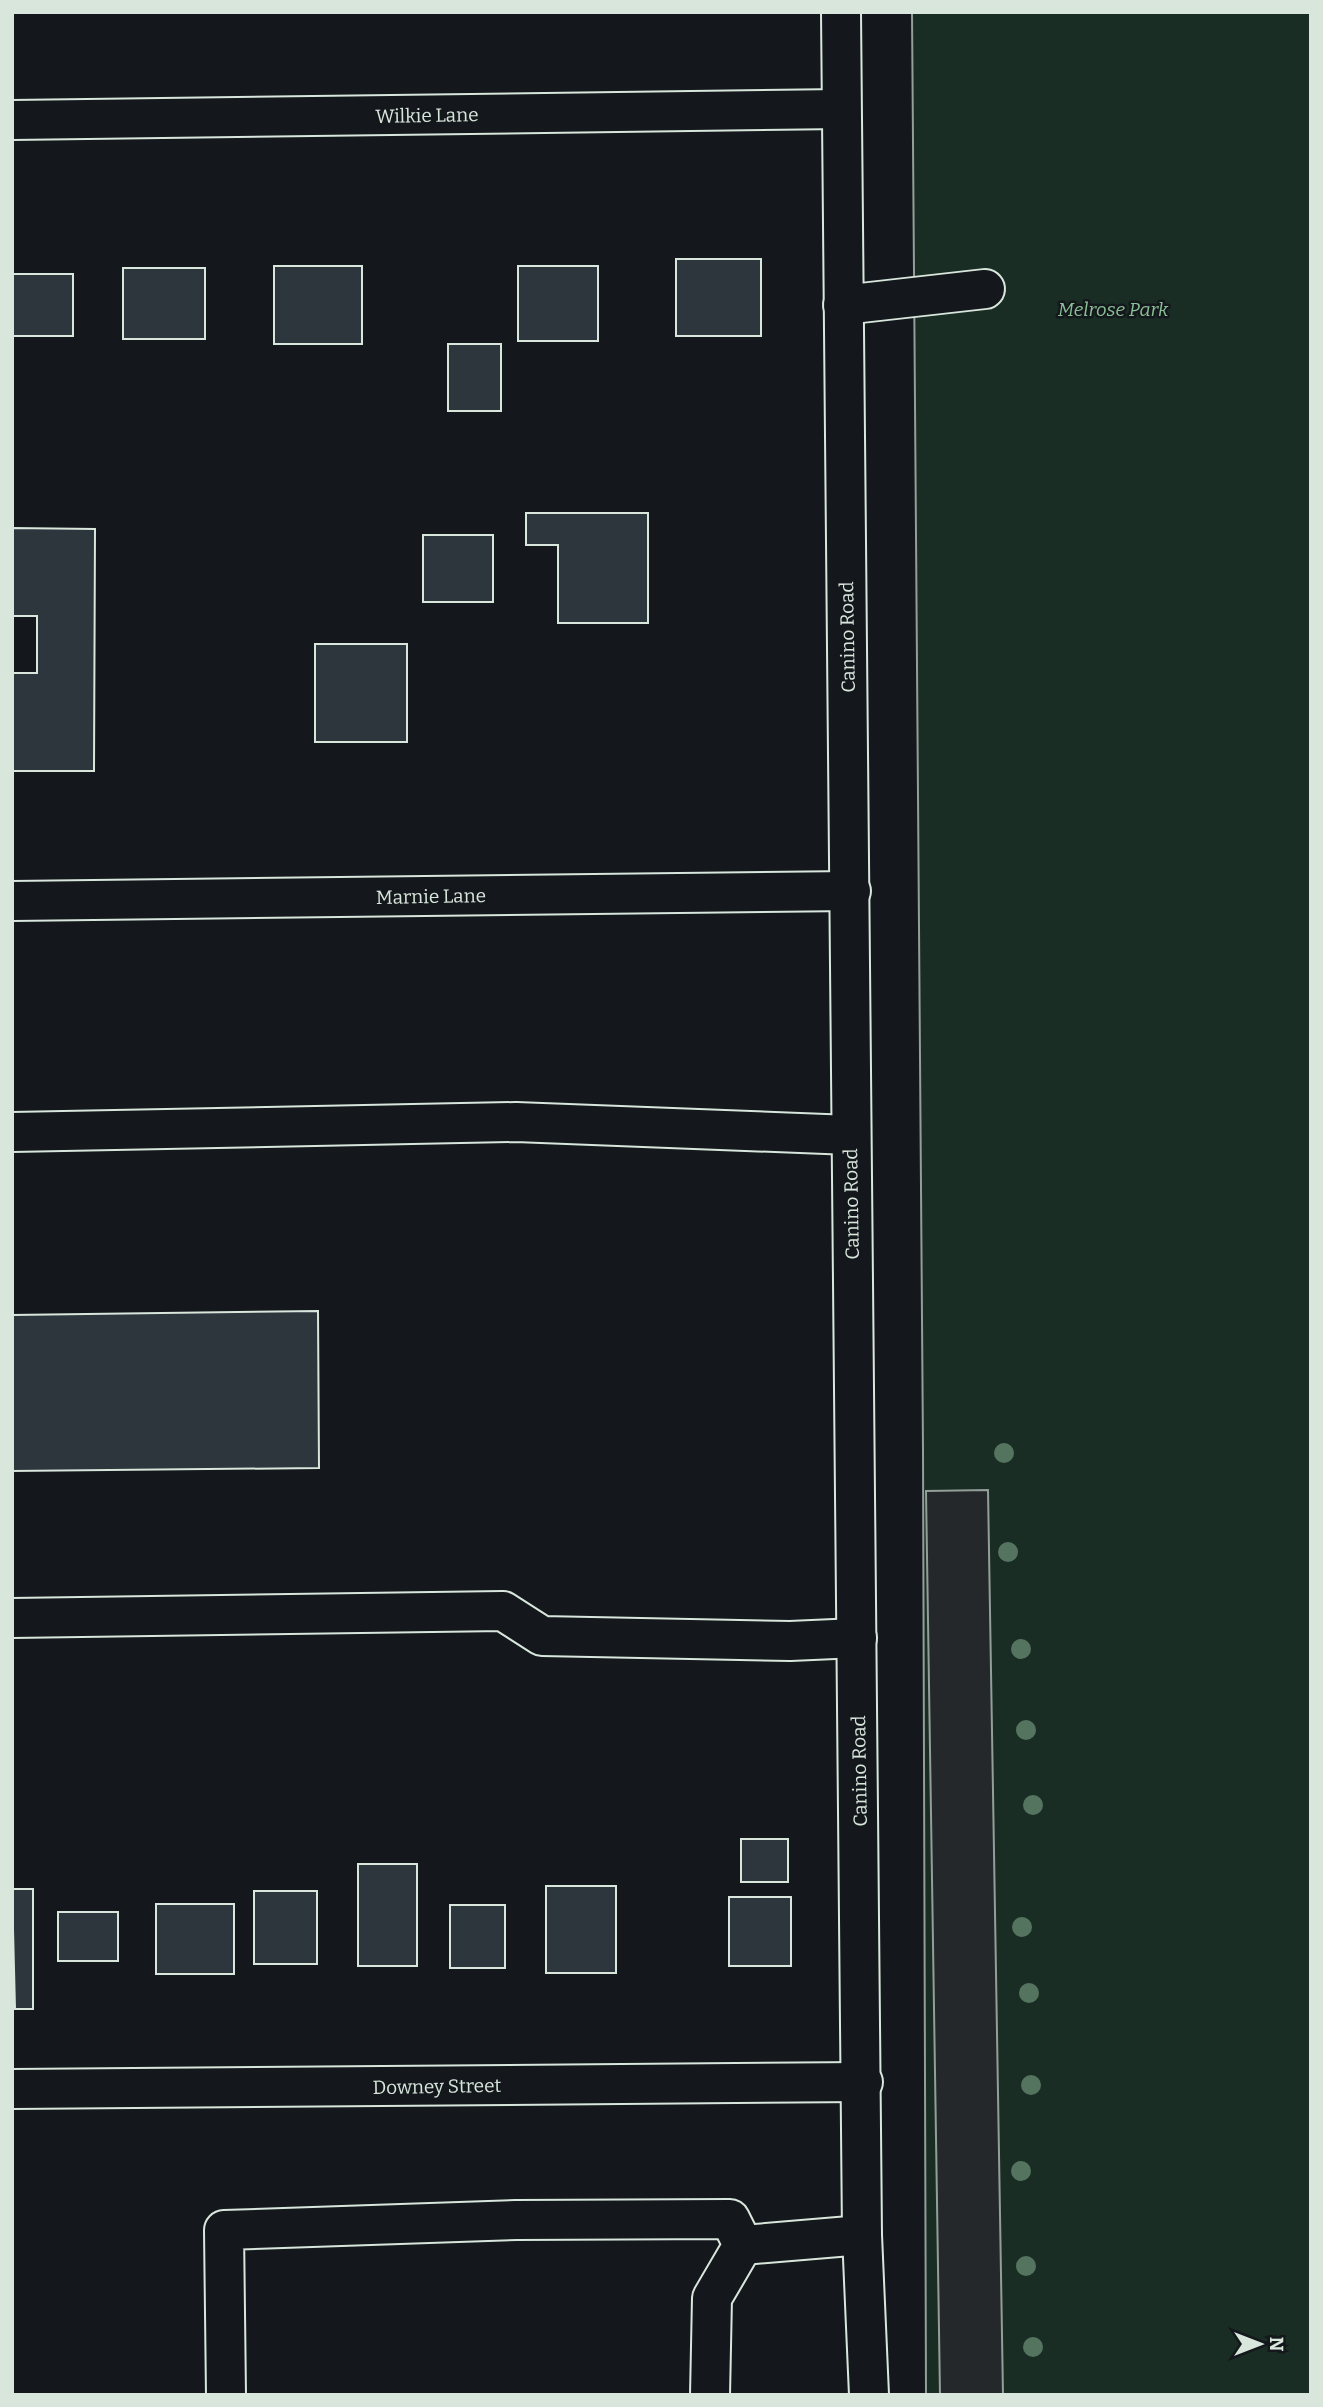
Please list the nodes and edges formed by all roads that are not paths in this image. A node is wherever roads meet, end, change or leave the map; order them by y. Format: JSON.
{"nodes":[{"id":1,"x":841,"y":12,"type":"edge"},
{"id":2,"x":841,"y":109,"type":"junction"},
{"id":3,"x":12,"y":121,"type":"edge"},
{"id":4,"x":985,"y":289,"type":"dead end"},
{"id":5,"x":843,"y":306,"type":"junction"},
{"id":6,"x":850,"y":891,"type":"junction"},
{"id":7,"x":12,"y":901,"type":"edge"},
{"id":8,"x":12,"y":1132,"type":"edge"},
{"id":9,"x":850,"y":1135,"type":"junction"},
{"id":10,"x":12,"y":1618,"type":"edge"},
{"id":11,"x":857,"y":1638,"type":"junction"},
{"id":12,"x":863,"y":2082,"type":"junction"},
{"id":13,"x":12,"y":2089,"type":"edge"},
{"id":14,"x":862,"y":2235,"type":"junction"},
{"id":15,"x":743,"y":2245,"type":"junction"},
{"id":16,"x":226,"y":2395,"type":"edge"},
{"id":17,"x":710,"y":2395,"type":"edge"},
{"id":18,"x":869,"y":2395,"type":"edge"}],
"edges":[{"from":1,"to":2,"type":"street","name":"Canino Road"},
{"from":2,"to":3,"type":"street","name":"Wilkie Lane"},
{"from":2,"to":5,"type":"street","name":"Canino Road"},
{"from":4,"to":5,"type":"street"},
{"from":5,"to":6,"type":"street","name":"Canino Road"},
{"from":6,"to":7,"type":"street","name":"Marnie Lane"},
{"from":6,"to":9,"type":"street","name":"Canino Road"},
{"from":8,"to":9,"type":"street"},
{"from":9,"to":11,"type":"street","name":"Canino Road"},
{"from":10,"to":11,"type":"street"},
{"from":11,"to":12,"type":"street","name":"Canino Road"},
{"from":12,"to":13,"type":"street","name":"Downey Street"},
{"from":12,"to":14,"type":"street","name":"Canino Road"},
{"from":14,"to":15,"type":"street"},
{"from":14,"to":18,"type":"street","name":"Canino Road"},
{"from":15,"to":16,"type":"street"},
{"from":15,"to":17,"type":"street"}]}
